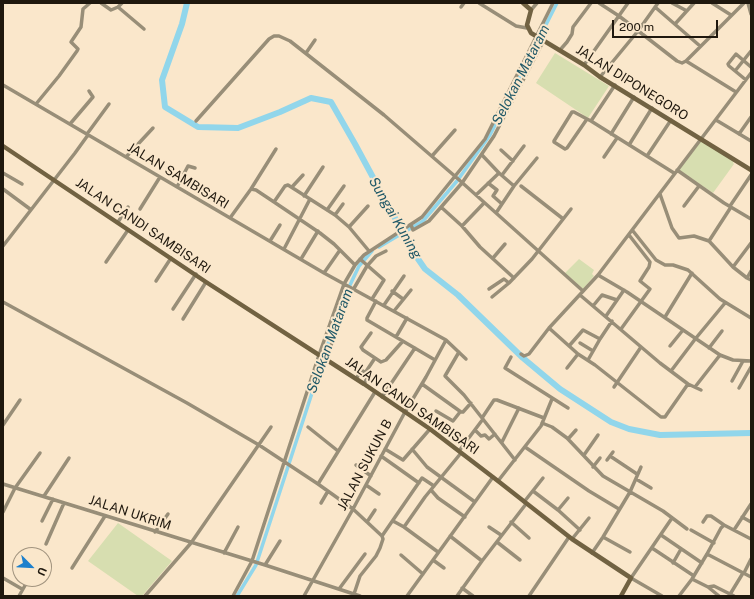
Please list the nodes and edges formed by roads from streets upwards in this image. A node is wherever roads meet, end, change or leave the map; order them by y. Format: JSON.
{"nodes":[{"id":1,"x":90,"y":3,"type":"edge"},
{"id":2,"x":101,"y":3,"type":"edge"},
{"id":3,"x":122,"y":3,"type":"edge"},
{"id":4,"x":464,"y":3,"type":"edge"},
{"id":5,"x":479,"y":3,"type":"edge"},
{"id":6,"x":523,"y":3,"type":"edge"},
{"id":7,"x":537,"y":3,"type":"edge"},
{"id":8,"x":553,"y":3,"type":"edge"},
{"id":9,"x":591,"y":3,"type":"edge"},
{"id":10,"x":599,"y":3,"type":"edge"},
{"id":11,"x":628,"y":3,"type":"edge"},
{"id":12,"x":658,"y":3,"type":"edge"},
{"id":13,"x":672,"y":3,"type":"edge"},
{"id":14,"x":694,"y":3,"type":"edge"},
{"id":15,"x":712,"y":3,"type":"edge"},
{"id":16,"x":744,"y":3,"type":"edge"},
{"id":17,"x":748,"y":3,"type":"edge"},
{"id":18,"x":606,"y":5,"type":"edge"},
{"id":19,"x":118,"y":7,"type":"junction"},
{"id":20,"x":460,"y":7,"type":"dead end"},
{"id":21,"x":655,"y":7,"type":"junction"},
{"id":22,"x":531,"y":10,"type":"junction"},
{"id":23,"x":687,"y":11,"type":"junction"},
{"id":24,"x":751,"y":14,"type":"edge"},
{"id":25,"x":731,"y":15,"type":"junction"},
{"id":26,"x":619,"y":16,"type":"junction"},
{"id":27,"x":675,"y":24,"type":"junction"},
{"id":28,"x":527,"y":28,"type":"junction"},
{"id":29,"x":144,"y":29,"type":"dead end"},
{"id":30,"x":638,"y":31,"type":"junction"},
{"id":31,"x":540,"y":38,"type":"junction"},
{"id":32,"x":315,"y":40,"type":"dead end"},
{"id":33,"x":700,"y":46,"type":"junction"},
{"id":34,"x":560,"y":50,"type":"junction"},
{"id":35,"x":306,"y":52,"type":"junction"},
{"id":36,"x":751,"y":52,"type":"edge"},
{"id":37,"x":743,"y":60,"type":"junction"},
{"id":38,"x":686,"y":61,"type":"junction"},
{"id":39,"x":584,"y":65,"type":"junction"},
{"id":40,"x":751,"y":67,"type":"edge"},
{"id":41,"x":735,"y":71,"type":"junction"},
{"id":42,"x":751,"y":73,"type":"edge"},
{"id":43,"x":600,"y":77,"type":"junction"},
{"id":44,"x":746,"y":80,"type":"junction"},
{"id":45,"x":3,"y":85,"type":"edge"},
{"id":46,"x":614,"y":85,"type":"junction"},
{"id":47,"x":89,"y":91,"type":"dead end"},
{"id":48,"x":736,"y":92,"type":"junction"},
{"id":49,"x":634,"y":97,"type":"junction"},
{"id":50,"x":36,"y":104,"type":"junction"},
{"id":51,"x":109,"y":104,"type":"dead end"},
{"id":52,"x":652,"y":108,"type":"junction"},
{"id":53,"x":751,"y":117,"type":"edge"},
{"id":54,"x":587,"y":119,"type":"junction"},
{"id":55,"x":671,"y":120,"type":"junction"},
{"id":56,"x":716,"y":120,"type":"junction"},
{"id":57,"x":196,"y":121,"type":"dead end"},
{"id":58,"x":591,"y":121,"type":"junction"},
{"id":59,"x":70,"y":124,"type":"junction"},
{"id":60,"x":153,"y":128,"type":"dead end"},
{"id":61,"x":456,"y":130,"type":"dead end"},
{"id":62,"x":87,"y":134,"type":"junction"},
{"id":63,"x":611,"y":134,"type":"junction"},
{"id":64,"x":739,"y":134,"type":"junction"},
{"id":65,"x":617,"y":138,"type":"junction"},
{"id":66,"x":701,"y":139,"type":"junction"},
{"id":67,"x":751,"y":141,"type":"edge"},
{"id":68,"x":629,"y":145,"type":"junction"},
{"id":69,"x":3,"y":146,"type":"edge"},
{"id":70,"x":524,"y":146,"type":"dead end"},
{"id":71,"x":276,"y":149,"type":"dead end"},
{"id":72,"x":502,"y":150,"type":"dead end"},
{"id":73,"x":482,"y":155,"type":"junction"},
{"id":74,"x":432,"y":156,"type":"junction"},
{"id":75,"x":647,"y":156,"type":"junction"},
{"id":76,"x":126,"y":157,"type":"junction"},
{"id":77,"x":604,"y":157,"type":"dead end"},
{"id":78,"x":537,"y":158,"type":"dead end"},
{"id":79,"x":513,"y":161,"type":"junction"},
{"id":80,"x":323,"y":167,"type":"dead end"},
{"id":81,"x":195,"y":168,"type":"dead end"},
{"id":82,"x":751,"y":170,"type":"edge"},
{"id":83,"x":676,"y":172,"type":"junction"},
{"id":84,"x":3,"y":173,"type":"edge"},
{"id":85,"x":500,"y":174,"type":"junction"},
{"id":86,"x":303,"y":175,"type":"dead end"},
{"id":87,"x":751,"y":175,"type":"edge"},
{"id":88,"x":160,"y":177,"type":"junction"},
{"id":89,"x":456,"y":177,"type":"junction"},
{"id":90,"x":55,"y":180,"type":"junction"},
{"id":91,"x":462,"y":182,"type":"junction"},
{"id":92,"x":488,"y":183,"type":"junction"},
{"id":93,"x":22,"y":184,"type":"dead end"},
{"id":94,"x":344,"y":186,"type":"dead end"},
{"id":95,"x":514,"y":186,"type":"junction"},
{"id":96,"x":521,"y":186,"type":"dead end"},
{"id":97,"x":699,"y":186,"type":"junction"},
{"id":98,"x":177,"y":187,"type":"junction"},
{"id":99,"x":292,"y":187,"type":"junction"},
{"id":100,"x":3,"y":189,"type":"edge"},
{"id":101,"x":251,"y":189,"type":"junction"},
{"id":102,"x":660,"y":194,"type":"junction"},
{"id":103,"x":476,"y":195,"type":"junction"},
{"id":104,"x":304,"y":196,"type":"junction"},
{"id":105,"x":310,"y":199,"type":"junction"},
{"id":106,"x":274,"y":202,"type":"junction"},
{"id":107,"x":484,"y":203,"type":"junction"},
{"id":108,"x":343,"y":204,"type":"dead end"},
{"id":109,"x":502,"y":204,"type":"junction"},
{"id":110,"x":368,"y":206,"type":"dead end"},
{"id":111,"x":684,"y":206,"type":"dead end"},
{"id":112,"x":128,"y":207,"type":"dead end"},
{"id":113,"x":441,"y":207,"type":"junction"},
{"id":114,"x":730,"y":207,"type":"junction"},
{"id":115,"x":570,"y":208,"type":"dead end"},
{"id":116,"x":30,"y":209,"type":"junction"},
{"id":117,"x":140,"y":209,"type":"dead end"},
{"id":118,"x":327,"y":210,"type":"junction"},
{"id":119,"x":496,"y":213,"type":"junction"},
{"id":120,"x":335,"y":215,"type":"junction"},
{"id":121,"x":230,"y":218,"type":"junction"},
{"id":122,"x":562,"y":218,"type":"junction"},
{"id":123,"x":300,"y":219,"type":"junction"},
{"id":124,"x":751,"y":219,"type":"edge"},
{"id":125,"x":118,"y":222,"type":"junction"},
{"id":126,"x":280,"y":225,"type":"dead end"},
{"id":127,"x":462,"y":226,"type":"junction"},
{"id":128,"x":350,"y":227,"type":"junction"},
{"id":129,"x":411,"y":227,"type":"junction"},
{"id":130,"x":128,"y":230,"type":"junction"},
{"id":131,"x":318,"y":231,"type":"junction"},
{"id":132,"x":633,"y":231,"type":"junction"},
{"id":133,"x":629,"y":235,"type":"junction"},
{"id":134,"x":270,"y":241,"type":"junction"},
{"id":135,"x":709,"y":241,"type":"junction"},
{"id":136,"x":751,"y":243,"type":"edge"},
{"id":137,"x":505,"y":244,"type":"dead end"},
{"id":138,"x":3,"y":246,"type":"edge"},
{"id":139,"x":284,"y":249,"type":"junction"},
{"id":140,"x":340,"y":250,"type":"junction"},
{"id":141,"x":369,"y":251,"type":"junction"},
{"id":142,"x":386,"y":251,"type":"dead end"},
{"id":143,"x":537,"y":251,"type":"junction"},
{"id":144,"x":171,"y":258,"type":"junction"},
{"id":145,"x":492,"y":258,"type":"junction"},
{"id":146,"x":301,"y":259,"type":"junction"},
{"id":147,"x":361,"y":259,"type":"junction"},
{"id":148,"x":106,"y":262,"type":"dead end"},
{"id":149,"x":366,"y":264,"type":"junction"},
{"id":150,"x":355,"y":265,"type":"junction"},
{"id":151,"x":733,"y":267,"type":"junction"},
{"id":152,"x":751,"y":271,"type":"edge"},
{"id":153,"x":324,"y":273,"type":"junction"},
{"id":154,"x":692,"y":273,"type":"junction"},
{"id":155,"x":196,"y":274,"type":"junction"},
{"id":156,"x":598,"y":275,"type":"junction"},
{"id":157,"x":404,"y":276,"type":"dead end"},
{"id":158,"x":514,"y":278,"type":"junction"},
{"id":159,"x":747,"y":278,"type":"junction"},
{"id":160,"x":751,"y":280,"type":"edge"},
{"id":161,"x":156,"y":281,"type":"dead end"},
{"id":162,"x":206,"y":282,"type":"junction"},
{"id":163,"x":509,"y":283,"type":"junction"},
{"id":164,"x":345,"y":284,"type":"junction"},
{"id":165,"x":353,"y":288,"type":"junction"},
{"id":166,"x":489,"y":289,"type":"dead end"},
{"id":167,"x":411,"y":290,"type":"dead end"},
{"id":168,"x":624,"y":290,"type":"junction"},
{"id":169,"x":392,"y":291,"type":"junction"},
{"id":170,"x":582,"y":293,"type":"junction"},
{"id":171,"x":492,"y":297,"type":"dead end"},
{"id":172,"x":402,"y":299,"type":"junction"},
{"id":173,"x":374,"y":300,"type":"junction"},
{"id":174,"x":617,"y":300,"type":"junction"},
{"id":175,"x":641,"y":301,"type":"junction"},
{"id":176,"x":725,"y":303,"type":"junction"},
{"id":177,"x":4,"y":304,"type":"edge"},
{"id":178,"x":384,"y":305,"type":"junction"},
{"id":179,"x":593,"y":306,"type":"junction"},
{"id":180,"x":173,"y":309,"type":"dead end"},
{"id":181,"x":394,"y":311,"type":"junction"},
{"id":182,"x":606,"y":316,"type":"junction"},
{"id":183,"x":665,"y":317,"type":"junction"},
{"id":184,"x":407,"y":318,"type":"junction"},
{"id":185,"x":751,"y":318,"type":"edge"},
{"id":186,"x":183,"y":319,"type":"dead end"},
{"id":187,"x":612,"y":322,"type":"junction"},
{"id":188,"x":549,"y":328,"type":"junction"},
{"id":189,"x":622,"y":329,"type":"junction"},
{"id":190,"x":684,"y":330,"type":"junction"},
{"id":191,"x":722,"y":331,"type":"dead end"},
{"id":192,"x":371,"y":333,"type":"dead end"},
{"id":193,"x":396,"y":337,"type":"junction"},
{"id":194,"x":696,"y":338,"type":"junction"},
{"id":195,"x":600,"y":339,"type":"junction"},
{"id":196,"x":446,"y":340,"type":"junction"},
{"id":197,"x":403,"y":341,"type":"junction"},
{"id":198,"x":580,"y":343,"type":"dead end"},
{"id":199,"x":569,"y":346,"type":"junction"},
{"id":200,"x":670,"y":346,"type":"dead end"},
{"id":201,"x":641,"y":347,"type":"junction"},
{"id":202,"x":415,"y":348,"type":"junction"},
{"id":203,"x":710,"y":348,"type":"junction"},
{"id":204,"x":593,"y":351,"type":"junction"},
{"id":205,"x":459,"y":352,"type":"junction"},
{"id":206,"x":521,"y":354,"type":"dead end"},
{"id":207,"x":578,"y":354,"type":"junction"},
{"id":208,"x":720,"y":355,"type":"junction"},
{"id":209,"x":319,"y":356,"type":"junction"},
{"id":210,"x":511,"y":357,"type":"dead end"},
{"id":211,"x":375,"y":358,"type":"junction"},
{"id":212,"x":466,"y":359,"type":"dead end"},
{"id":213,"x":326,"y":360,"type":"junction"},
{"id":214,"x":435,"y":360,"type":"junction"},
{"id":215,"x":588,"y":360,"type":"junction"},
{"id":216,"x":743,"y":361,"type":"junction"},
{"id":217,"x":751,"y":361,"type":"edge"},
{"id":218,"x":751,"y":367,"type":"edge"},
{"id":219,"x":567,"y":368,"type":"dead end"},
{"id":220,"x":671,"y":371,"type":"junction"},
{"id":221,"x":365,"y":373,"type":"junction"},
{"id":222,"x":356,"y":379,"type":"junction"},
{"id":223,"x":732,"y":381,"type":"dead end"},
{"id":224,"x":618,"y":382,"type":"junction"},
{"id":225,"x":364,"y":384,"type":"junction"},
{"id":226,"x":422,"y":384,"type":"junction"},
{"id":227,"x":688,"y":384,"type":"junction"},
{"id":228,"x":614,"y":387,"type":"dead end"},
{"id":229,"x":695,"y":387,"type":"junction"},
{"id":230,"x":739,"y":388,"type":"dead end"},
{"id":231,"x":701,"y":390,"type":"dead end"},
{"id":232,"x":375,"y":392,"type":"junction"},
{"id":233,"x":382,"y":397,"type":"junction"},
{"id":234,"x":552,"y":399,"type":"junction"},
{"id":235,"x":20,"y":400,"type":"dead end"},
{"id":236,"x":470,"y":403,"type":"junction"},
{"id":237,"x":519,"y":408,"type":"junction"},
{"id":238,"x":568,"y":408,"type":"dead end"},
{"id":239,"x":436,"y":411,"type":"dead end"},
{"id":240,"x":405,"y":412,"type":"junction"},
{"id":241,"x":460,"y":412,"type":"junction"},
{"id":242,"x":544,"y":418,"type":"junction"},
{"id":243,"x":482,"y":419,"type":"junction"},
{"id":244,"x":542,"y":423,"type":"junction"},
{"id":245,"x":3,"y":425,"type":"edge"},
{"id":246,"x":271,"y":427,"type":"dead end"},
{"id":247,"x":308,"y":427,"type":"dead end"},
{"id":248,"x":430,"y":429,"type":"junction"},
{"id":249,"x":475,"y":430,"type":"junction"},
{"id":250,"x":576,"y":430,"type":"dead end"},
{"id":251,"x":495,"y":434,"type":"junction"},
{"id":252,"x":598,"y":435,"type":"dead end"},
{"id":253,"x":568,"y":439,"type":"junction"},
{"id":254,"x":502,"y":442,"type":"junction"},
{"id":255,"x":260,"y":445,"type":"junction"},
{"id":256,"x":525,"y":447,"type":"junction"},
{"id":257,"x":385,"y":449,"type":"junction"},
{"id":258,"x":412,"y":449,"type":"junction"},
{"id":259,"x":338,"y":451,"type":"junction"},
{"id":260,"x":460,"y":452,"type":"junction"},
{"id":261,"x":613,"y":452,"type":"dead end"},
{"id":262,"x":40,"y":453,"type":"dead end"},
{"id":263,"x":584,"y":455,"type":"junction"},
{"id":264,"x":381,"y":456,"type":"junction"},
{"id":265,"x":610,"y":456,"type":"junction"},
{"id":266,"x":69,"y":458,"type":"dead end"},
{"id":267,"x":600,"y":458,"type":"dead end"},
{"id":268,"x":515,"y":460,"type":"junction"},
{"id":269,"x":607,"y":460,"type":"dead end"},
{"id":270,"x":285,"y":463,"type":"junction"},
{"id":271,"x":356,"y":465,"type":"dead end"},
{"id":272,"x":593,"y":467,"type":"junction"},
{"id":273,"x":641,"y":467,"type":"dead end"},
{"id":274,"x":637,"y":474,"type":"junction"},
{"id":275,"x":371,"y":476,"type":"junction"},
{"id":276,"x":442,"y":477,"type":"junction"},
{"id":277,"x":493,"y":477,"type":"junction"},
{"id":278,"x":543,"y":478,"type":"dead end"},
{"id":279,"x":636,"y":479,"type":"junction"},
{"id":280,"x":498,"y":481,"type":"junction"},
{"id":281,"x":419,"y":483,"type":"junction"},
{"id":282,"x":3,"y":484,"type":"edge"},
{"id":283,"x":318,"y":484,"type":"junction"},
{"id":284,"x":366,"y":485,"type":"junction"},
{"id":285,"x":434,"y":486,"type":"junction"},
{"id":286,"x":15,"y":488,"type":"junction"},
{"id":287,"x":652,"y":488,"type":"dead end"},
{"id":288,"x":430,"y":490,"type":"junction"},
{"id":289,"x":534,"y":490,"type":"junction"},
{"id":290,"x":328,"y":491,"type":"junction"},
{"id":291,"x":630,"y":492,"type":"junction"},
{"id":292,"x":379,"y":494,"type":"dead end"},
{"id":293,"x":44,"y":496,"type":"junction"},
{"id":294,"x":568,"y":498,"type":"dead end"},
{"id":295,"x":53,"y":499,"type":"junction"},
{"id":296,"x":64,"y":502,"type":"junction"},
{"id":297,"x":475,"y":502,"type":"junction"},
{"id":298,"x":320,"y":503,"type":"dead end"},
{"id":299,"x":525,"y":503,"type":"junction"},
{"id":300,"x":750,"y":505,"type":"edge"},
{"id":301,"x":353,"y":510,"type":"junction"},
{"id":302,"x":375,"y":510,"type":"dead end"},
{"id":303,"x":558,"y":510,"type":"junction"},
{"id":304,"x":619,"y":510,"type":"junction"},
{"id":305,"x":3,"y":512,"type":"edge"},
{"id":306,"x":168,"y":514,"type":"dead end"},
{"id":307,"x":105,"y":516,"type":"junction"},
{"id":308,"x":465,"y":517,"type":"junction"},
{"id":309,"x":742,"y":517,"type":"junction"},
{"id":310,"x":589,"y":518,"type":"dead end"},
{"id":311,"x":672,"y":518,"type":"junction"},
{"id":312,"x":42,"y":521,"type":"dead end"},
{"id":313,"x":393,"y":521,"type":"junction"},
{"id":314,"x":367,"y":522,"type":"junction"},
{"id":315,"x":512,"y":522,"type":"junction"},
{"id":316,"x":703,"y":522,"type":"dead end"},
{"id":317,"x":751,"y":522,"type":"edge"},
{"id":318,"x":724,"y":525,"type":"junction"},
{"id":319,"x":238,"y":527,"type":"dead end"},
{"id":320,"x":404,"y":527,"type":"junction"},
{"id":321,"x":489,"y":527,"type":"dead end"},
{"id":322,"x":580,"y":530,"type":"junction"},
{"id":323,"x":734,"y":530,"type":"junction"},
{"id":324,"x":155,"y":532,"type":"junction"},
{"id":325,"x":451,"y":535,"type":"junction"},
{"id":326,"x":501,"y":535,"type":"junction"},
{"id":327,"x":661,"y":535,"type":"junction"},
{"id":328,"x":382,"y":536,"type":"junction"},
{"id":329,"x":603,"y":537,"type":"junction"},
{"id":330,"x":529,"y":538,"type":"dead end"},
{"id":331,"x":571,"y":538,"type":"junction"},
{"id":332,"x":751,"y":539,"type":"edge"},
{"id":333,"x":280,"y":541,"type":"dead end"},
{"id":334,"x":497,"y":542,"type":"junction"},
{"id":335,"x":191,"y":543,"type":"junction"},
{"id":336,"x":714,"y":543,"type":"junction"},
{"id":337,"x":46,"y":544,"type":"dead end"},
{"id":338,"x":652,"y":548,"type":"junction"},
{"id":339,"x":681,"y":549,"type":"junction"},
{"id":340,"x":438,"y":552,"type":"junction"},
{"id":341,"x":630,"y":552,"type":"dead end"},
{"id":342,"x":224,"y":553,"type":"junction"},
{"id":343,"x":592,"y":553,"type":"junction"},
{"id":344,"x":365,"y":554,"type":"dead end"},
{"id":345,"x":401,"y":554,"type":"dead end"},
{"id":346,"x":707,"y":554,"type":"junction"},
{"id":347,"x":751,"y":559,"type":"edge"},
{"id":348,"x":433,"y":560,"type":"junction"},
{"id":349,"x":520,"y":560,"type":"dead end"},
{"id":350,"x":482,"y":561,"type":"junction"},
{"id":351,"x":253,"y":562,"type":"junction"},
{"id":352,"x":673,"y":563,"type":"junction"},
{"id":353,"x":702,"y":563,"type":"junction"},
{"id":354,"x":265,"y":565,"type":"junction"},
{"id":355,"x":72,"y":568,"type":"dead end"},
{"id":356,"x":444,"y":568,"type":"dead end"},
{"id":357,"x":743,"y":573,"type":"junction"},
{"id":358,"x":423,"y":574,"type":"junction"},
{"id":359,"x":693,"y":577,"type":"junction"},
{"id":360,"x":751,"y":577,"type":"edge"},
{"id":361,"x":3,"y":578,"type":"edge"},
{"id":362,"x":631,"y":578,"type":"junction"},
{"id":363,"x":313,"y":581,"type":"junction"},
{"id":364,"x":24,"y":587,"type":"edge"},
{"id":365,"x":462,"y":588,"type":"junction"},
{"id":366,"x":708,"y":588,"type":"junction"},
{"id":367,"x":339,"y":589,"type":"junction"},
{"id":368,"x":22,"y":590,"type":"junction"},
{"id":369,"x":356,"y":595,"type":"edge"},
{"id":370,"x":731,"y":595,"type":"edge"},
{"id":371,"x":19,"y":596,"type":"edge"},
{"id":372,"x":145,"y":596,"type":"edge"},
{"id":373,"x":233,"y":596,"type":"edge"},
{"id":374,"x":304,"y":596,"type":"edge"},
{"id":375,"x":407,"y":596,"type":"edge"},
{"id":376,"x":457,"y":596,"type":"edge"},
{"id":377,"x":473,"y":596,"type":"edge"},
{"id":378,"x":529,"y":596,"type":"edge"},
{"id":379,"x":621,"y":596,"type":"edge"},
{"id":380,"x":662,"y":596,"type":"edge"},
{"id":381,"x":679,"y":596,"type":"edge"},
{"id":382,"x":719,"y":596,"type":"edge"}],
"edges":[{"from":1,"to":50,"type":"street"},
{"from":2,"to":19,"type":"street"},
{"from":3,"to":19,"type":"street"},
{"from":4,"to":20,"type":"street"},
{"from":5,"to":28,"type":"street"},
{"from":6,"to":22,"type":"street"},
{"from":7,"to":22,"type":"street"},
{"from":8,"to":31,"type":"street"},
{"from":9,"to":34,"type":"street"},
{"from":10,"to":18,"type":"street"},
{"from":11,"to":26,"type":"street"},
{"from":12,"to":21,"type":"street"},
{"from":13,"to":23,"type":"street"},
{"from":14,"to":23,"type":"street"},
{"from":15,"to":25,"type":"street"},
{"from":16,"to":25,"type":"street"},
{"from":17,"to":24,"type":"street"},
{"from":18,"to":26,"type":"street"},
{"from":19,"to":29,"type":"street"},
{"from":21,"to":27,"type":"street"},
{"from":21,"to":30,"type":"street"},
{"from":22,"to":28,"type":"street"},
{"from":23,"to":27,"type":"street"},
{"from":25,"to":33,"type":"street"},
{"from":26,"to":30,"type":"street"},
{"from":26,"to":39,"type":"street"},
{"from":27,"to":33,"type":"street"},
{"from":28,"to":31,"type":"street","name":"JALAN DIPONEGORO"},
{"from":30,"to":38,"type":"street"},
{"from":30,"to":43,"type":"street"},
{"from":31,"to":34,"type":"street","name":"JALAN DIPONEGORO"},
{"from":31,"to":73,"type":"street"},
{"from":31,"to":89,"type":"street"},
{"from":32,"to":35,"type":"street"},
{"from":33,"to":38,"type":"street"},
{"from":34,"to":39,"type":"street","name":"JALAN DIPONEGORO"},
{"from":35,"to":57,"type":"street"},
{"from":35,"to":74,"type":"street"},
{"from":36,"to":37,"type":"street"},
{"from":37,"to":40,"type":"street"},
{"from":37,"to":41,"type":"street"},
{"from":37,"to":41,"type":"street"},
{"from":38,"to":48,"type":"street"},
{"from":39,"to":43,"type":"street","name":"JALAN DIPONEGORO"},
{"from":41,"to":44,"type":"street"},
{"from":42,"to":44,"type":"street"},
{"from":43,"to":46,"type":"street","name":"JALAN DIPONEGORO"},
{"from":44,"to":48,"type":"street"},
{"from":45,"to":50,"type":"street","name":"JALAN SAMBISARI"},
{"from":46,"to":49,"type":"street","name":"JALAN DIPONEGORO"},
{"from":46,"to":58,"type":"street"},
{"from":47,"to":59,"type":"street"},
{"from":48,"to":56,"type":"street"},
{"from":49,"to":52,"type":"street","name":"JALAN DIPONEGORO"},
{"from":49,"to":63,"type":"street"},
{"from":50,"to":59,"type":"street","name":"JALAN SAMBISARI"},
{"from":51,"to":62,"type":"street"},
{"from":52,"to":55,"type":"street","name":"JALAN DIPONEGORO"},
{"from":52,"to":68,"type":"street"},
{"from":53,"to":64,"type":"street"},
{"from":54,"to":54,"type":"street"},
{"from":54,"to":58,"type":"street"},
{"from":55,"to":66,"type":"street","name":"JALAN DIPONEGORO"},
{"from":55,"to":75,"type":"street"},
{"from":56,"to":64,"type":"street"},
{"from":56,"to":66,"type":"street"},
{"from":58,"to":63,"type":"street"},
{"from":59,"to":62,"type":"street","name":"JALAN SAMBISARI"},
{"from":60,"to":76,"type":"street"},
{"from":61,"to":74,"type":"street"},
{"from":62,"to":76,"type":"street","name":"JALAN SAMBISARI"},
{"from":62,"to":90,"type":"street"},
{"from":63,"to":65,"type":"street"},
{"from":64,"to":67,"type":"street"},
{"from":65,"to":68,"type":"street"},
{"from":65,"to":77,"type":"street"},
{"from":66,"to":82,"type":"street","name":"JALAN DIPONEGORO"},
{"from":66,"to":83,"type":"street"},
{"from":68,"to":75,"type":"street"},
{"from":69,"to":90,"type":"street","name":"JALAN CANDI SAMBISARI"},
{"from":70,"to":79,"type":"street"},
{"from":71,"to":101,"type":"street"},
{"from":72,"to":79,"type":"street"},
{"from":73,"to":85,"type":"street"},
{"from":73,"to":91,"type":"street"},
{"from":74,"to":89,"type":"street"},
{"from":75,"to":83,"type":"street"},
{"from":76,"to":88,"type":"street","name":"JALAN SAMBISARI"},
{"from":78,"to":95,"type":"street"},
{"from":79,"to":85,"type":"street"},
{"from":80,"to":104,"type":"street"},
{"from":81,"to":98,"type":"street"},
{"from":83,"to":97,"type":"street"},
{"from":83,"to":102,"type":"street"},
{"from":84,"to":93,"type":"street"},
{"from":85,"to":92,"type":"street"},
{"from":85,"to":95,"type":"street"},
{"from":86,"to":99,"type":"street"},
{"from":87,"to":114,"type":"street"},
{"from":88,"to":98,"type":"street","name":"JALAN SAMBISARI"},
{"from":88,"to":117,"type":"street"},
{"from":89,"to":91,"type":"street"},
{"from":89,"to":129,"type":"street"},
{"from":90,"to":116,"type":"street"},
{"from":90,"to":125,"type":"street","name":"JALAN CANDI SAMBISARI"},
{"from":91,"to":103,"type":"street"},
{"from":91,"to":113,"type":"street"},
{"from":92,"to":103,"type":"street"},
{"from":92,"to":109,"type":"street"},
{"from":94,"to":118,"type":"street"},
{"from":95,"to":109,"type":"street"},
{"from":96,"to":122,"type":"street"},
{"from":97,"to":111,"type":"street"},
{"from":97,"to":114,"type":"street"},
{"from":98,"to":121,"type":"street","name":"JALAN SAMBISARI"},
{"from":99,"to":104,"type":"street"},
{"from":99,"to":106,"type":"street"},
{"from":100,"to":116,"type":"street"},
{"from":101,"to":106,"type":"street"},
{"from":101,"to":121,"type":"street"},
{"from":102,"to":132,"type":"street"},
{"from":102,"to":135,"type":"street"},
{"from":103,"to":107,"type":"street"},
{"from":104,"to":105,"type":"street"},
{"from":105,"to":118,"type":"street"},
{"from":105,"to":123,"type":"street"},
{"from":106,"to":123,"type":"street"},
{"from":107,"to":119,"type":"street"},
{"from":107,"to":127,"type":"street"},
{"from":108,"to":120,"type":"street"},
{"from":109,"to":119,"type":"street"},
{"from":110,"to":128,"type":"street"},
{"from":112,"to":125,"type":"street"},
{"from":113,"to":127,"type":"street"},
{"from":113,"to":129,"type":"street"},
{"from":114,"to":124,"type":"street"},
{"from":114,"to":135,"type":"street"},
{"from":115,"to":122,"type":"street"},
{"from":116,"to":138,"type":"street"},
{"from":118,"to":120,"type":"street"},
{"from":119,"to":143,"type":"street"},
{"from":120,"to":128,"type":"street"},
{"from":121,"to":134,"type":"street","name":"JALAN SAMBISARI"},
{"from":122,"to":143,"type":"street"},
{"from":123,"to":131,"type":"street"},
{"from":123,"to":139,"type":"street"},
{"from":125,"to":130,"type":"street","name":"JALAN CANDI SAMBISARI"},
{"from":126,"to":134,"type":"street"},
{"from":127,"to":145,"type":"street"},
{"from":128,"to":141,"type":"street"},
{"from":129,"to":141,"type":"street"},
{"from":130,"to":144,"type":"street","name":"JALAN CANDI SAMBISARI"},
{"from":130,"to":148,"type":"street"},
{"from":131,"to":140,"type":"street"},
{"from":131,"to":146,"type":"street"},
{"from":132,"to":133,"type":"street"},
{"from":132,"to":154,"type":"street"},
{"from":133,"to":156,"type":"street"},
{"from":133,"to":175,"type":"street"},
{"from":134,"to":139,"type":"street","name":"JALAN SAMBISARI"},
{"from":135,"to":151,"type":"street"},
{"from":136,"to":151,"type":"street"},
{"from":137,"to":145,"type":"street"},
{"from":139,"to":146,"type":"street","name":"JALAN SAMBISARI"},
{"from":140,"to":150,"type":"street"},
{"from":140,"to":153,"type":"street"},
{"from":141,"to":147,"type":"street"},
{"from":142,"to":149,"type":"street"},
{"from":143,"to":158,"type":"street"},
{"from":143,"to":170,"type":"street"},
{"from":144,"to":155,"type":"street","name":"JALAN CANDI SAMBISARI"},
{"from":144,"to":161,"type":"street"},
{"from":145,"to":158,"type":"street"},
{"from":146,"to":153,"type":"street","name":"JALAN SAMBISARI"},
{"from":147,"to":149,"type":"street"},
{"from":147,"to":150,"type":"street"},
{"from":149,"to":165,"type":"street"},
{"from":149,"to":173,"type":"street"},
{"from":150,"to":164,"type":"street"},
{"from":151,"to":159,"type":"street"},
{"from":152,"to":159,"type":"street"},
{"from":153,"to":164,"type":"street","name":"JALAN SAMBISARI"},
{"from":154,"to":176,"type":"street"},
{"from":154,"to":183,"type":"street"},
{"from":155,"to":162,"type":"street","name":"JALAN CANDI SAMBISARI"},
{"from":155,"to":180,"type":"street"},
{"from":156,"to":168,"type":"street"},
{"from":156,"to":170,"type":"street"},
{"from":157,"to":169,"type":"street"},
{"from":158,"to":163,"type":"street"},
{"from":159,"to":160,"type":"street"},
{"from":162,"to":186,"type":"street"},
{"from":162,"to":209,"type":"street","name":"JALAN CANDI SAMBISARI"},
{"from":163,"to":166,"type":"street"},
{"from":163,"to":171,"type":"street"},
{"from":164,"to":165,"type":"street"},
{"from":164,"to":209,"type":"street"},
{"from":165,"to":173,"type":"street"},
{"from":165,"to":213,"type":"street"},
{"from":167,"to":172,"type":"street"},
{"from":168,"to":174,"type":"street"},
{"from":168,"to":175,"type":"street"},
{"from":169,"to":172,"type":"street"},
{"from":169,"to":178,"type":"street"},
{"from":170,"to":179,"type":"street"},
{"from":170,"to":188,"type":"street"},
{"from":172,"to":181,"type":"street"},
{"from":173,"to":178,"type":"street"},
{"from":173,"to":193,"type":"street"},
{"from":174,"to":179,"type":"street"},
{"from":174,"to":182,"type":"street"},
{"from":175,"to":183,"type":"street"},
{"from":175,"to":189,"type":"street"},
{"from":176,"to":185,"type":"street"},
{"from":176,"to":194,"type":"street"},
{"from":177,"to":255,"type":"street"},
{"from":178,"to":181,"type":"street"},
{"from":179,"to":182,"type":"street"},
{"from":181,"to":184,"type":"street"},
{"from":182,"to":187,"type":"street"},
{"from":183,"to":190,"type":"street"},
{"from":184,"to":193,"type":"street"},
{"from":184,"to":196,"type":"street"},
{"from":187,"to":189,"type":"street"},
{"from":187,"to":195,"type":"street"},
{"from":188,"to":199,"type":"street"},
{"from":188,"to":206,"type":"street"},
{"from":189,"to":201,"type":"street"},
{"from":190,"to":194,"type":"street"},
{"from":190,"to":200,"type":"street"},
{"from":191,"to":203,"type":"street"},
{"from":192,"to":211,"type":"street"},
{"from":193,"to":197,"type":"street"},
{"from":194,"to":203,"type":"street"},
{"from":194,"to":220,"type":"street"},
{"from":195,"to":199,"type":"street"},
{"from":195,"to":204,"type":"street"},
{"from":196,"to":205,"type":"street"},
{"from":196,"to":214,"type":"street","name":"JALAN SUKUN B"},
{"from":197,"to":202,"type":"street"},
{"from":197,"to":211,"type":"street"},
{"from":198,"to":204,"type":"street"},
{"from":199,"to":207,"type":"street"},
{"from":201,"to":220,"type":"street"},
{"from":201,"to":224,"type":"street"},
{"from":202,"to":214,"type":"street"},
{"from":202,"to":233,"type":"street"},
{"from":203,"to":208,"type":"street"},
{"from":204,"to":215,"type":"street"},
{"from":205,"to":212,"type":"street"},
{"from":205,"to":236,"type":"street"},
{"from":207,"to":215,"type":"street"},
{"from":207,"to":219,"type":"street"},
{"from":208,"to":216,"type":"street"},
{"from":208,"to":229,"type":"street"},
{"from":209,"to":213,"type":"street","name":"JALAN CANDI SAMBISARI"},
{"from":209,"to":270,"type":"street"},
{"from":210,"to":234,"type":"street"},
{"from":211,"to":221,"type":"street"},
{"from":213,"to":222,"type":"street","name":"JALAN CANDI SAMBISARI"},
{"from":214,"to":226,"type":"street","name":"JALAN SUKUN B"},
{"from":215,"to":224,"type":"street"},
{"from":216,"to":217,"type":"street"},
{"from":216,"to":223,"type":"street"},
{"from":218,"to":230,"type":"street"},
{"from":220,"to":227,"type":"street"},
{"from":221,"to":222,"type":"street"},
{"from":221,"to":225,"type":"street"},
{"from":222,"to":225,"type":"street","name":"JALAN CANDI SAMBISARI"},
{"from":224,"to":227,"type":"street"},
{"from":224,"to":228,"type":"street"},
{"from":225,"to":232,"type":"street","name":"JALAN CANDI SAMBISARI"},
{"from":226,"to":240,"type":"street","name":"JALAN SUKUN B"},
{"from":226,"to":241,"type":"street"},
{"from":227,"to":229,"type":"street"},
{"from":229,"to":231,"type":"street"},
{"from":232,"to":233,"type":"street","name":"JALAN CANDI SAMBISARI"},
{"from":232,"to":259,"type":"street"},
{"from":233,"to":240,"type":"street","name":"JALAN CANDI SAMBISARI"},
{"from":234,"to":238,"type":"street"},
{"from":234,"to":242,"type":"street"},
{"from":235,"to":245,"type":"street"},
{"from":236,"to":241,"type":"street"},
{"from":236,"to":243,"type":"street"},
{"from":237,"to":242,"type":"street"},
{"from":237,"to":243,"type":"street"},
{"from":237,"to":254,"type":"street"},
{"from":239,"to":241,"type":"street"},
{"from":240,"to":248,"type":"street","name":"JALAN CANDI SAMBISARI"},
{"from":240,"to":257,"type":"street","name":"JALAN SUKUN B"},
{"from":242,"to":244,"type":"street"},
{"from":243,"to":249,"type":"street"},
{"from":243,"to":251,"type":"street"},
{"from":244,"to":253,"type":"street"},
{"from":244,"to":256,"type":"street"},
{"from":246,"to":255,"type":"street"},
{"from":247,"to":259,"type":"street"},
{"from":248,"to":258,"type":"street"},
{"from":248,"to":260,"type":"street","name":"JALAN CANDI SAMBISARI"},
{"from":249,"to":251,"type":"street"},
{"from":249,"to":260,"type":"street"},
{"from":250,"to":253,"type":"street"},
{"from":251,"to":254,"type":"street"},
{"from":252,"to":263,"type":"street"},
{"from":253,"to":263,"type":"street"},
{"from":254,"to":268,"type":"street"},
{"from":255,"to":270,"type":"street"},
{"from":255,"to":335,"type":"street"},
{"from":256,"to":268,"type":"street"},
{"from":256,"to":304,"type":"street"},
{"from":257,"to":258,"type":"street"},
{"from":257,"to":264,"type":"street","name":"JALAN SUKUN B"},
{"from":258,"to":276,"type":"street"},
{"from":259,"to":283,"type":"street"},
{"from":260,"to":276,"type":"street"},
{"from":260,"to":277,"type":"street","name":"JALAN CANDI SAMBISARI"},
{"from":261,"to":265,"type":"street"},
{"from":262,"to":286,"type":"street"},
{"from":263,"to":272,"type":"street"},
{"from":264,"to":275,"type":"street","name":"JALAN SUKUN B"},
{"from":264,"to":281,"type":"street"},
{"from":265,"to":269,"type":"street"},
{"from":265,"to":274,"type":"street"},
{"from":266,"to":293,"type":"street"},
{"from":267,"to":272,"type":"street"},
{"from":268,"to":280,"type":"street"},
{"from":270,"to":283,"type":"street"},
{"from":270,"to":351,"type":"street"},
{"from":271,"to":275,"type":"street"},
{"from":272,"to":291,"type":"street"},
{"from":273,"to":274,"type":"street"},
{"from":274,"to":279,"type":"street"},
{"from":275,"to":284,"type":"street","name":"JALAN SUKUN B"},
{"from":276,"to":285,"type":"street"},
{"from":276,"to":297,"type":"street"},
{"from":277,"to":280,"type":"street","name":"JALAN CANDI SAMBISARI"},
{"from":277,"to":297,"type":"street"},
{"from":278,"to":289,"type":"street"},
{"from":279,"to":287,"type":"street"},
{"from":279,"to":291,"type":"street"},
{"from":280,"to":299,"type":"street","name":"JALAN CANDI SAMBISARI"},
{"from":281,"to":285,"type":"street"},
{"from":281,"to":313,"type":"street"},
{"from":282,"to":286,"type":"street","name":"JALAN UKRIM"},
{"from":283,"to":290,"type":"street"},
{"from":284,"to":292,"type":"street"},
{"from":284,"to":301,"type":"street","name":"JALAN SUKUN B"},
{"from":285,"to":288,"type":"street"},
{"from":286,"to":293,"type":"street","name":"JALAN UKRIM"},
{"from":286,"to":305,"type":"street"},
{"from":288,"to":308,"type":"street"},
{"from":288,"to":320,"type":"street"},
{"from":289,"to":299,"type":"street"},
{"from":289,"to":303,"type":"street"},
{"from":290,"to":298,"type":"street"},
{"from":290,"to":301,"type":"street"},
{"from":291,"to":304,"type":"street"},
{"from":291,"to":311,"type":"street"},
{"from":293,"to":295,"type":"street","name":"JALAN UKRIM"},
{"from":294,"to":303,"type":"street"},
{"from":295,"to":296,"type":"street","name":"JALAN UKRIM"},
{"from":295,"to":312,"type":"street"},
{"from":296,"to":307,"type":"street","name":"JALAN UKRIM"},
{"from":296,"to":337,"type":"street"},
{"from":297,"to":308,"type":"street"},
{"from":299,"to":315,"type":"street"},
{"from":299,"to":331,"type":"street","name":"JALAN CANDI SAMBISARI"},
{"from":300,"to":309,"type":"street"},
{"from":301,"to":314,"type":"street"},
{"from":301,"to":363,"type":"street","name":"JALAN SUKUN B"},
{"from":302,"to":314,"type":"street"},
{"from":303,"to":322,"type":"street"},
{"from":304,"to":329,"type":"street"},
{"from":306,"to":324,"type":"street"},
{"from":307,"to":324,"type":"street","name":"JALAN UKRIM"},
{"from":307,"to":355,"type":"street"},
{"from":308,"to":325,"type":"street"},
{"from":309,"to":317,"type":"street"},
{"from":309,"to":323,"type":"street"},
{"from":310,"to":322,"type":"street"},
{"from":311,"to":327,"type":"street"},
{"from":311,"to":336,"type":"street"},
{"from":313,"to":320,"type":"street"},
{"from":313,"to":328,"type":"street"},
{"from":314,"to":328,"type":"street"},
{"from":315,"to":326,"type":"street"},
{"from":315,"to":330,"type":"street"},
{"from":316,"to":318,"type":"street"},
{"from":318,"to":323,"type":"street"},
{"from":318,"to":336,"type":"street"},
{"from":319,"to":342,"type":"street"},
{"from":320,"to":340,"type":"street"},
{"from":321,"to":326,"type":"street"},
{"from":322,"to":331,"type":"street"},
{"from":323,"to":332,"type":"street"},
{"from":324,"to":335,"type":"street","name":"JALAN UKRIM"},
{"from":325,"to":340,"type":"street"},
{"from":325,"to":350,"type":"street"},
{"from":326,"to":334,"type":"street"},
{"from":327,"to":338,"type":"street"},
{"from":327,"to":339,"type":"street"},
{"from":328,"to":369,"type":"street"},
{"from":329,"to":341,"type":"street"},
{"from":329,"to":343,"type":"street"},
{"from":331,"to":343,"type":"street","name":"JALAN CANDI SAMBISARI"},
{"from":331,"to":378,"type":"street"},
{"from":333,"to":354,"type":"street"},
{"from":334,"to":349,"type":"street"},
{"from":334,"to":350,"type":"street"},
{"from":335,"to":342,"type":"street","name":"JALAN UKRIM"},
{"from":335,"to":372,"type":"street"},
{"from":336,"to":346,"type":"street"},
{"from":338,"to":352,"type":"street"},
{"from":338,"to":362,"type":"street"},
{"from":339,"to":352,"type":"street"},
{"from":339,"to":353,"type":"street"},
{"from":340,"to":348,"type":"street"},
{"from":342,"to":351,"type":"street","name":"JALAN UKRIM"},
{"from":343,"to":362,"type":"street","name":"JALAN CANDI SAMBISARI"},
{"from":344,"to":367,"type":"street"},
{"from":345,"to":358,"type":"street"},
{"from":346,"to":353,"type":"street"},
{"from":346,"to":357,"type":"street"},
{"from":347,"to":357,"type":"street"},
{"from":348,"to":356,"type":"street"},
{"from":348,"to":358,"type":"street"},
{"from":350,"to":365,"type":"street"},
{"from":351,"to":354,"type":"street","name":"JALAN UKRIM"},
{"from":351,"to":373,"type":"street"},
{"from":352,"to":359,"type":"street"},
{"from":353,"to":359,"type":"street"},
{"from":354,"to":363,"type":"street","name":"JALAN UKRIM"},
{"from":357,"to":360,"type":"street"},
{"from":357,"to":370,"type":"street"},
{"from":358,"to":375,"type":"street"},
{"from":359,"to":366,"type":"street"},
{"from":359,"to":381,"type":"street"},
{"from":361,"to":368,"type":"street"},
{"from":362,"to":379,"type":"street"},
{"from":362,"to":380,"type":"street"},
{"from":363,"to":367,"type":"street","name":"JALAN UKRIM"},
{"from":363,"to":374,"type":"street","name":"JALAN SUKUN B"},
{"from":364,"to":368,"type":"street"},
{"from":365,"to":376,"type":"street"},
{"from":365,"to":377,"type":"street"},
{"from":366,"to":370,"type":"street"},
{"from":366,"to":382,"type":"street"},
{"from":367,"to":369,"type":"street","name":"JALAN UKRIM"},
{"from":368,"to":371,"type":"street"}]}
